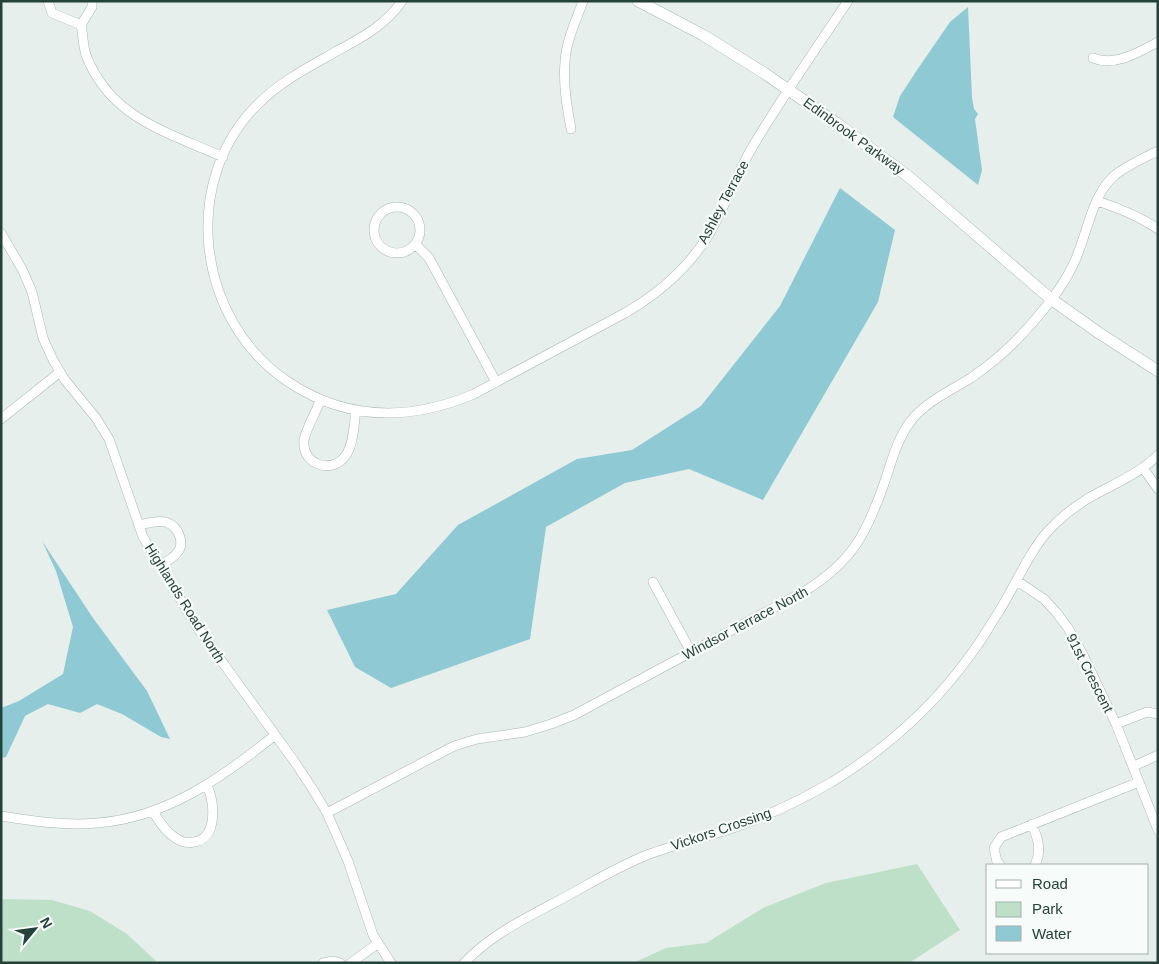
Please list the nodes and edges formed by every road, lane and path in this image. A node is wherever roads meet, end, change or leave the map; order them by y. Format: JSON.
{"nodes":[{"id":1,"x":48,"y":1,"type":"edge"},
{"id":2,"x":92,"y":1,"type":"edge"},
{"id":3,"x":402,"y":1,"type":"edge"},
{"id":4,"x":583,"y":1,"type":"edge"},
{"id":5,"x":638,"y":1,"type":"edge"},
{"id":6,"x":848,"y":1,"type":"edge"},
{"id":7,"x":81,"y":25,"type":"junction"},
{"id":8,"x":1158,"y":42,"type":"edge"},
{"id":9,"x":1093,"y":58,"type":"dead end"},
{"id":10,"x":789,"y":89,"type":"junction"},
{"id":11,"x":571,"y":129,"type":"dead end"},
{"id":12,"x":1158,"y":151,"type":"edge"},
{"id":13,"x":223,"y":157,"type":"junction"},
{"id":14,"x":1097,"y":201,"type":"junction"},
{"id":15,"x":1158,"y":229,"type":"edge"},
{"id":16,"x":1,"y":233,"type":"edge"},
{"id":17,"x":415,"y":244,"type":"junction"},
{"id":18,"x":1051,"y":298,"type":"junction"},
{"id":19,"x":1158,"y":371,"type":"edge"},
{"id":20,"x":60,"y":372,"type":"junction"},
{"id":21,"x":496,"y":382,"type":"junction"},
{"id":22,"x":320,"y":401,"type":"junction"},
{"id":23,"x":356,"y":410,"type":"junction"},
{"id":24,"x":1,"y":419,"type":"edge"},
{"id":25,"x":1158,"y":455,"type":"edge"},
{"id":26,"x":1143,"y":468,"type":"junction"},
{"id":27,"x":1158,"y":489,"type":"edge"},
{"id":28,"x":139,"y":525,"type":"junction"},
{"id":29,"x":160,"y":566,"type":"junction"},
{"id":30,"x":1017,"y":581,"type":"junction"},
{"id":31,"x":653,"y":582,"type":"dead end"},
{"id":32,"x":691,"y":652,"type":"junction"},
{"id":33,"x":1158,"y":714,"type":"edge"},
{"id":34,"x":1116,"y":724,"type":"junction"},
{"id":35,"x":275,"y":735,"type":"junction"},
{"id":36,"x":1158,"y":754,"type":"edge"},
{"id":37,"x":1134,"y":766,"type":"junction"},
{"id":38,"x":1139,"y":782,"type":"junction"},
{"id":39,"x":207,"y":785,"type":"junction"},
{"id":40,"x":152,"y":811,"type":"junction"},
{"id":41,"x":327,"y":813,"type":"junction"},
{"id":42,"x":1,"y":816,"type":"edge"},
{"id":43,"x":1032,"y":824,"type":"junction"},
{"id":44,"x":1158,"y":830,"type":"edge"},
{"id":45,"x":999,"y":864,"type":"edge"},
{"id":46,"x":1036,"y":864,"type":"edge"},
{"id":47,"x":377,"y":944,"type":"junction"},
{"id":48,"x":323,"y":963,"type":"edge"},
{"id":49,"x":340,"y":963,"type":"edge"},
{"id":50,"x":351,"y":963,"type":"edge"},
{"id":51,"x":391,"y":963,"type":"edge"},
{"id":52,"x":464,"y":963,"type":"edge"}],
"edges":[{"from":1,"to":7,"type":"street"},
{"from":2,"to":7,"type":"street"},
{"from":3,"to":13,"type":"street","name":"Ashley Terrace"},
{"from":4,"to":11,"type":"street"},
{"from":5,"to":10,"type":"street","name":"Edinbrook Parkway"},
{"from":6,"to":10,"type":"street","name":"Ashley Terrace"},
{"from":7,"to":13,"type":"street"},
{"from":8,"to":9,"type":"street"},
{"from":10,"to":18,"type":"street","name":"Edinbrook Parkway"},
{"from":10,"to":21,"type":"street","name":"Ashley Terrace"},
{"from":12,"to":14,"type":"street","name":"Windsor Terrace North"},
{"from":13,"to":22,"type":"street","name":"Ashley Terrace"},
{"from":14,"to":15,"type":"street"},
{"from":14,"to":18,"type":"street","name":"Windsor Terrace North"},
{"from":16,"to":20,"type":"street","name":"Highlands Road North"},
{"from":17,"to":17,"type":"street"},
{"from":17,"to":21,"type":"street"},
{"from":18,"to":19,"type":"street","name":"Edinbrook Parkway"},
{"from":18,"to":32,"type":"street","name":"Windsor Terrace North"},
{"from":20,"to":24,"type":"street"},
{"from":20,"to":28,"type":"street","name":"Highlands Road North"},
{"from":21,"to":23,"type":"street","name":"Ashley Terrace"},
{"from":22,"to":23,"type":"street","name":"Ashley Terrace"},
{"from":22,"to":23,"type":"street"},
{"from":25,"to":26,"type":"street","name":"Vickors Crossing"},
{"from":26,"to":27,"type":"street"},
{"from":26,"to":30,"type":"street","name":"Vickors Crossing"},
{"from":28,"to":29,"type":"street","name":"Highlands Road North"},
{"from":28,"to":29,"type":"street"},
{"from":29,"to":35,"type":"street","name":"Highlands Road North"},
{"from":30,"to":34,"type":"street","name":"91st Crescent"},
{"from":30,"to":52,"type":"street","name":"Vickors Crossing"},
{"from":31,"to":32,"type":"street"},
{"from":32,"to":41,"type":"street","name":"Windsor Terrace North"},
{"from":33,"to":34,"type":"street"},
{"from":34,"to":37,"type":"street","name":"91st Crescent"},
{"from":35,"to":39,"type":"street"},
{"from":35,"to":41,"type":"street","name":"Highlands Road North"},
{"from":36,"to":37,"type":"street"},
{"from":37,"to":38,"type":"street","name":"91st Crescent"},
{"from":38,"to":43,"type":"street"},
{"from":38,"to":44,"type":"street","name":"91st Crescent"},
{"from":39,"to":40,"type":"street"},
{"from":39,"to":40,"type":"street"},
{"from":40,"to":42,"type":"street"},
{"from":41,"to":47,"type":"street","name":"Highlands Road North"},
{"from":43,"to":45,"type":"street"},
{"from":43,"to":46,"type":"street"},
{"from":47,"to":50,"type":"street"},
{"from":47,"to":51,"type":"street","name":"Highlands Road North"},
{"from":48,"to":49,"type":"street"}]}
